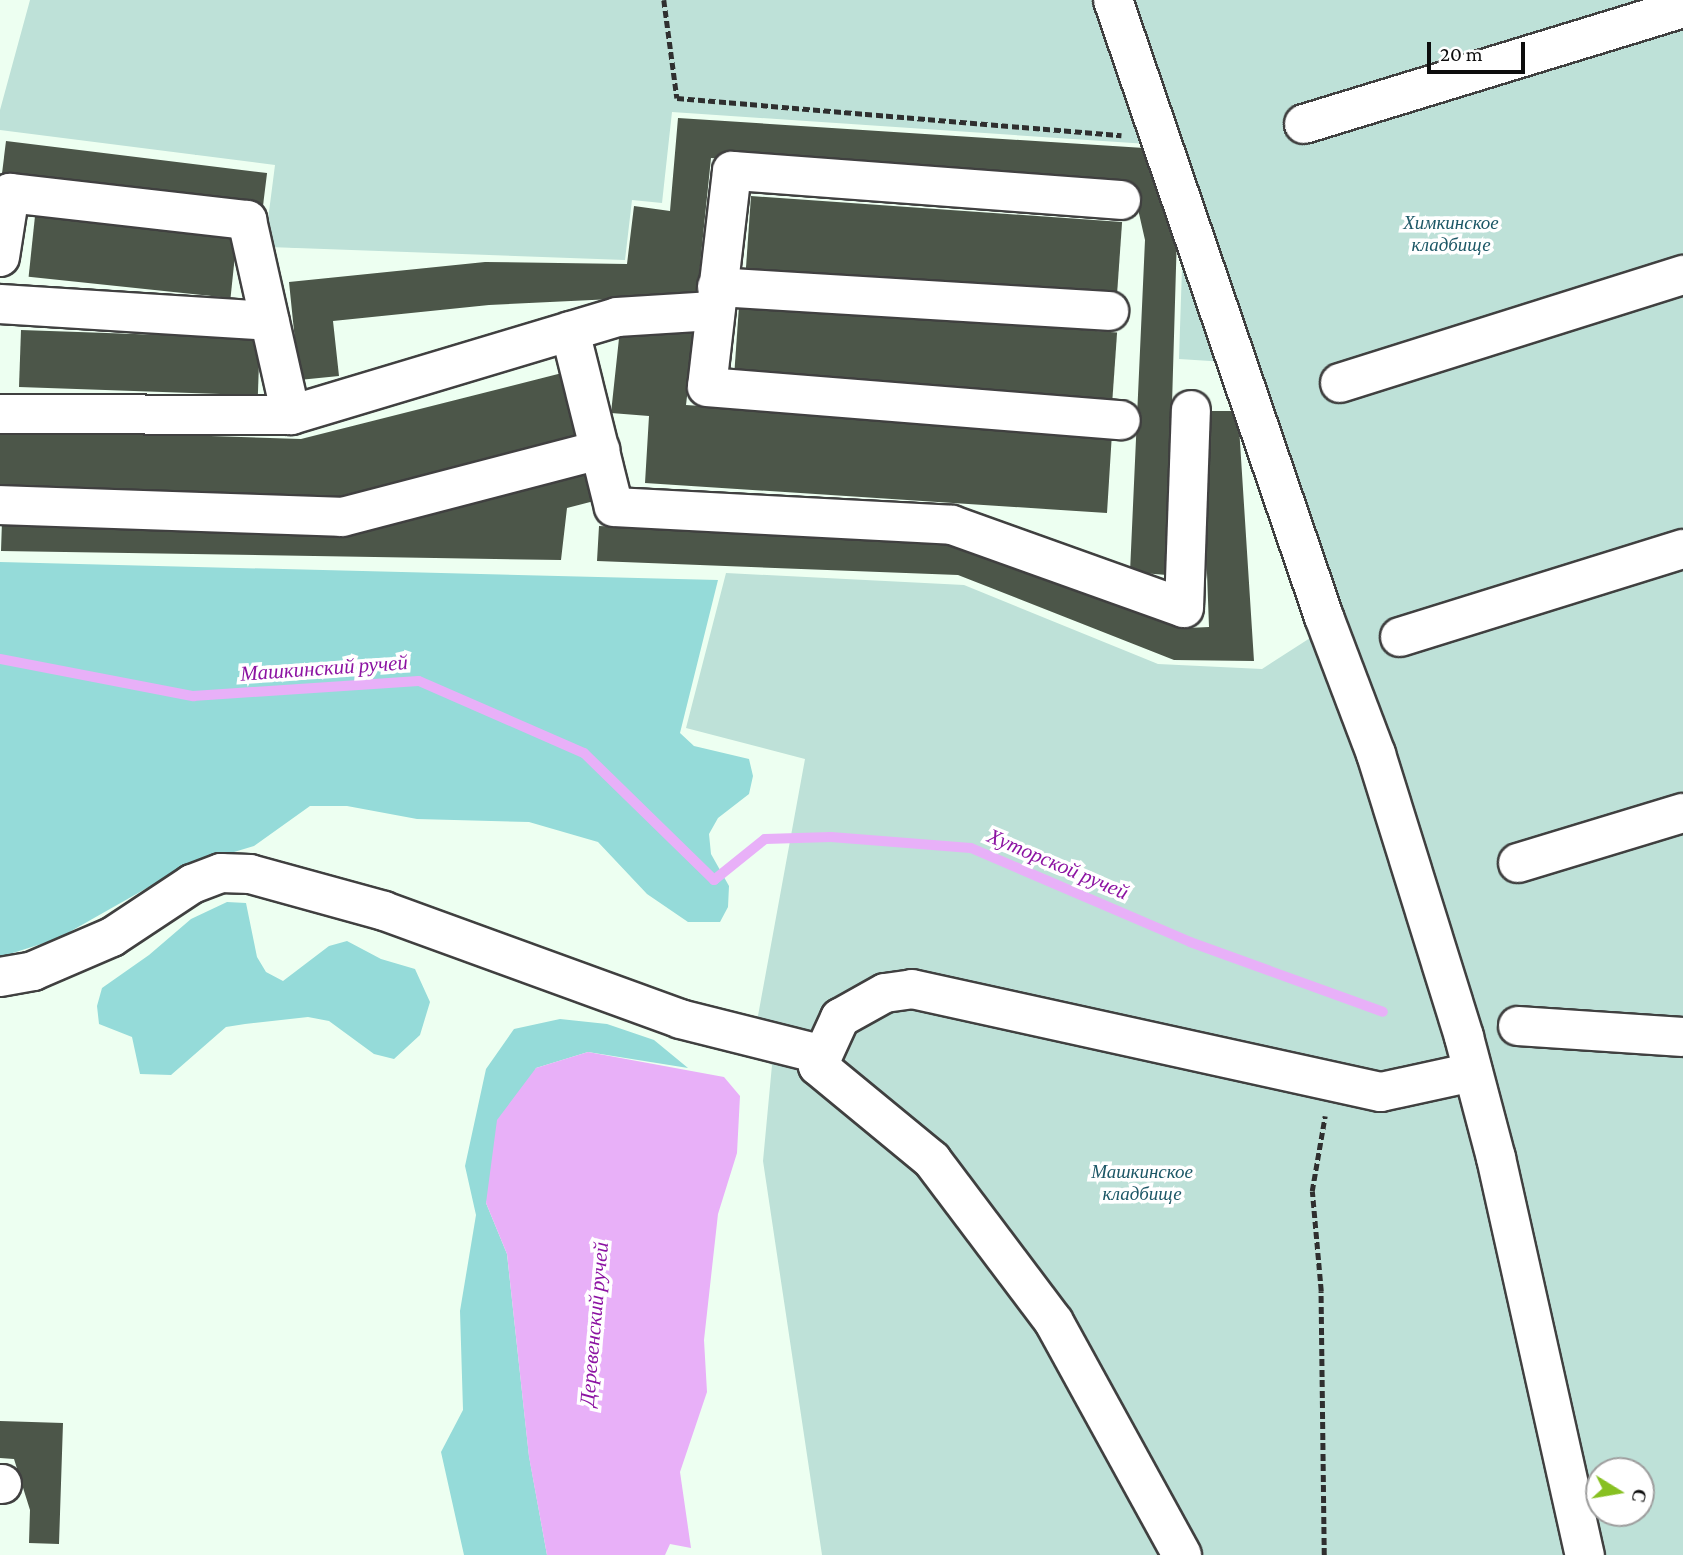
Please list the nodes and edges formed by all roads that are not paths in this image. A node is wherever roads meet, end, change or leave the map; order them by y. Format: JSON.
{"nodes":[{"id":1,"x":1113,"y":0,"type":"edge"},
{"id":2,"x":1683,"y":8,"type":"edge"},
{"id":3,"x":1304,"y":124,"type":"dead end"},
{"id":4,"x":1121,"y":200,"type":"dead end"},
{"id":5,"x":2,"y":233,"type":"edge"},
{"id":6,"x":1683,"y":275,"type":"edge"},
{"id":7,"x":715,"y":299,"type":"junction"},
{"id":8,"x":0,"y":304,"type":"edge"},
{"id":9,"x":1109,"y":311,"type":"dead end"},
{"id":10,"x":269,"y":321,"type":"junction"},
{"id":11,"x":570,"y":331,"type":"junction"},
{"id":12,"x":1340,"y":383,"type":"dead end"},
{"id":13,"x":1191,"y":410,"type":"dead end"},
{"id":14,"x":0,"y":414,"type":"edge"},
{"id":15,"x":291,"y":415,"type":"junction"},
{"id":16,"x":1121,"y":421,"type":"dead end"},
{"id":17,"x":600,"y":450,"type":"junction"},
{"id":18,"x":0,"y":505,"type":"edge"},
{"id":19,"x":1683,"y":549,"type":"edge"},
{"id":20,"x":1400,"y":637,"type":"dead end"},
{"id":21,"x":1683,"y":813,"type":"edge"},
{"id":22,"x":1518,"y":863,"type":"dead end"},
{"id":23,"x":0,"y":977,"type":"edge"},
{"id":24,"x":1518,"y":1026,"type":"dead end"},
{"id":25,"x":1683,"y":1037,"type":"edge"},
{"id":26,"x":823,"y":1055,"type":"junction"},
{"id":27,"x":1473,"y":1072,"type":"junction"},
{"id":28,"x":1182,"y":1555,"type":"edge"},
{"id":29,"x":1585,"y":1555,"type":"edge"}],
"edges":[{"from":1,"to":27,"type":"lane"},
{"from":2,"to":3,"type":"lane"},
{"from":4,"to":7,"type":"lane"},
{"from":5,"to":10,"type":"lane"},
{"from":6,"to":12,"type":"lane"},
{"from":7,"to":9,"type":"lane"},
{"from":7,"to":11,"type":"lane"},
{"from":7,"to":16,"type":"lane"},
{"from":8,"to":10,"type":"lane"},
{"from":10,"to":15,"type":"lane"},
{"from":11,"to":15,"type":"lane"},
{"from":11,"to":17,"type":"lane"},
{"from":13,"to":17,"type":"lane"},
{"from":14,"to":15,"type":"lane"},
{"from":17,"to":18,"type":"lane"},
{"from":19,"to":20,"type":"lane"},
{"from":21,"to":22,"type":"lane"},
{"from":23,"to":26,"type":"lane"},
{"from":24,"to":25,"type":"lane"},
{"from":26,"to":27,"type":"lane"},
{"from":26,"to":28,"type":"lane"},
{"from":27,"to":29,"type":"lane"}]}
